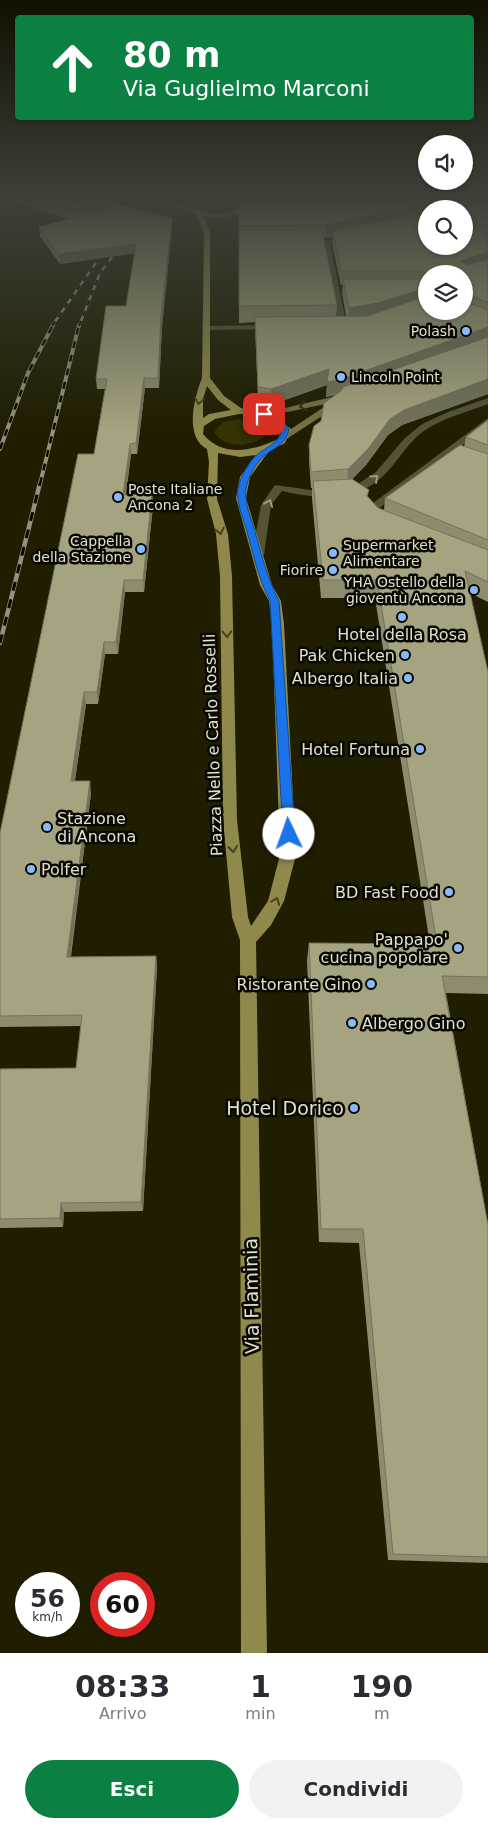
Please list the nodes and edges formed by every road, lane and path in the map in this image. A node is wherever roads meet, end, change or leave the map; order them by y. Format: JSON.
{"nodes":[{"id":1,"x":206,"y":277,"type":"edge"},
{"id":2,"x":333,"y":277,"type":"edge"},
{"id":3,"x":336,"y":289,"type":"junction"},
{"id":4,"x":345,"y":289,"type":"edge"},
{"id":5,"x":283,"y":327,"type":"edge"},
{"id":6,"x":333,"y":327,"type":"edge"},
{"id":7,"x":205,"y":328,"type":"junction"},
{"id":8,"x":206,"y":378,"type":"junction"},
{"id":9,"x":488,"y":401,"type":"edge"},
{"id":10,"x":239,"y":411,"type":"junction"},
{"id":11,"x":264,"y":414,"type":"junction"},
{"id":12,"x":488,"y":421,"type":"edge"},
{"id":13,"x":199,"y":425,"type":"junction"},
{"id":14,"x":285,"y":437,"type":"junction"},
{"id":15,"x":212,"y":449,"type":"junction"},
{"id":16,"x":264,"y":451,"type":"junction"},
{"id":17,"x":445,"y":452,"type":"junction"},
{"id":18,"x":462,"y":458,"type":"edge"},
{"id":19,"x":389,"y":524,"type":"edge"},
{"id":20,"x":258,"y":555,"type":"junction"},
{"id":21,"x":248,"y":940,"type":"junction"},
{"id":22,"x":254,"y":1653,"type":"edge"}],
"edges":[{"from":1,"to":7,"type":"main road"},
{"from":2,"to":3,"type":"street"},
{"from":3,"to":4,"type":"street"},
{"from":3,"to":6,"type":"street"},
{"from":5,"to":7,"type":"street"},
{"from":7,"to":8,"type":"main road"},
{"from":8,"to":10,"type":"main road"},
{"from":8,"to":13,"type":"main road","one_way":true},
{"from":20,"to":9,"type":"street","one_way":true},
{"from":10,"to":11,"type":"main road"},
{"from":10,"to":13,"type":"main road"},
{"from":11,"to":14,"type":"main road"},
{"from":14,"to":11,"type":"main road","one_way":true},
{"from":12,"to":17,"type":"street"},
{"from":13,"to":15,"type":"main road"},
{"from":14,"to":16,"type":"main road"},
{"from":15,"to":16,"type":"main road"},
{"from":15,"to":21,"type":"main road","name":"Piazza Nello e Carlo Rosselli","one_way":true},
{"from":16,"to":20,"type":"main road"},
{"from":17,"to":18,"type":"street"},
{"from":17,"to":19,"type":"street"},
{"from":21,"to":20,"type":"main road","one_way":true},
{"from":21,"to":22,"type":"main road","name":"Via Flaminia"}]}
